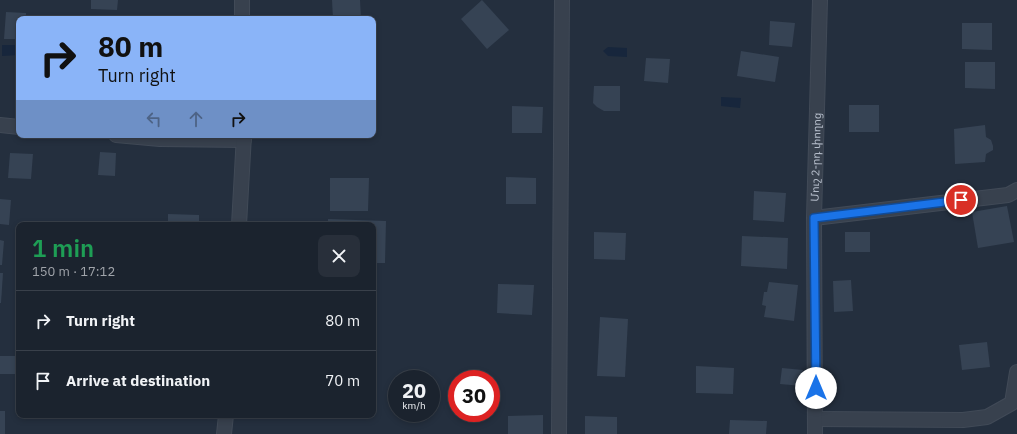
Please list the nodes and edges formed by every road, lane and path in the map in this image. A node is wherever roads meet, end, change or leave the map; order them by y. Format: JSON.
{"nodes":[{"id":1,"x":242,"y":0,"type":"edge"},
{"id":2,"x":562,"y":0,"type":"edge"},
{"id":3,"x":820,"y":0,"type":"edge"},
{"id":4,"x":242,"y":16,"type":"edge"},
{"id":5,"x":0,"y":125,"type":"edge"},
{"id":6,"x":16,"y":127,"type":"edge"},
{"id":7,"x":149,"y":138,"type":"edge"},
{"id":8,"x":244,"y":138,"type":"edge"},
{"id":9,"x":1017,"y":190,"type":"edge"},
{"id":10,"x":814,"y":218,"type":"junction"},
{"id":11,"x":239,"y":222,"type":"edge"},
{"id":12,"x":1017,"y":372,"type":"edge"},
{"id":13,"x":226,"y":418,"type":"edge"},
{"id":14,"x":816,"y":419,"type":"junction"},
{"id":15,"x":224,"y":434,"type":"edge"},
{"id":16,"x":560,"y":434,"type":"edge"},
{"id":17,"x":815,"y":434,"type":"edge"}],
"edges":[{"from":1,"to":4,"type":"street"},
{"from":2,"to":16,"type":"street"},
{"from":3,"to":10,"type":"street","name":"Մուշ 2-րդ փողոց"},
{"from":5,"to":6,"type":"street"},
{"from":7,"to":8,"type":"street"},
{"from":8,"to":11,"type":"street"},
{"from":9,"to":10,"type":"street"},
{"from":10,"to":14,"type":"street","name":"Մուշ 2-րդ փողոց"},
{"from":12,"to":14,"type":"street"},
{"from":13,"to":15,"type":"street"},
{"from":14,"to":17,"type":"street","name":"Մուշ 2-րդ փողոց"}]}
